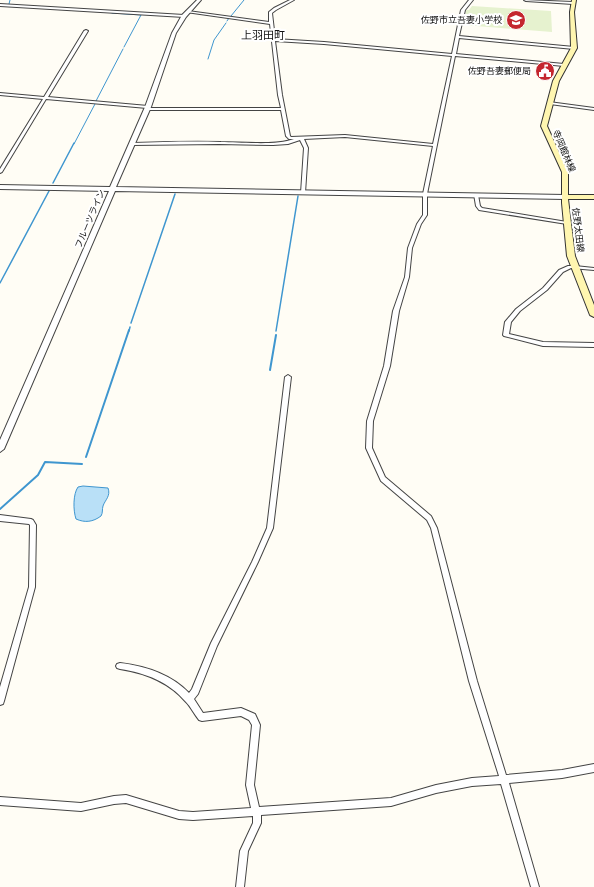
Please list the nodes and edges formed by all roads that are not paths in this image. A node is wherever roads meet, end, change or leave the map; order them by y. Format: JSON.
{"nodes":[{"id":1,"x":199,"y":0,"type":"edge"},
{"id":2,"x":292,"y":0,"type":"edge"},
{"id":3,"x":471,"y":0,"type":"edge"},
{"id":4,"x":526,"y":0,"type":"edge"},
{"id":5,"x":574,"y":1,"type":"edge"},
{"id":6,"x":0,"y":5,"type":"edge"},
{"id":7,"x":186,"y":14,"type":"junction"},
{"id":8,"x":271,"y":23,"type":"junction"},
{"id":9,"x":86,"y":31,"type":"dead end"},
{"id":10,"x":458,"y":37,"type":"junction"},
{"id":11,"x":273,"y":40,"type":"junction"},
{"id":12,"x":574,"y":48,"type":"junction"},
{"id":13,"x":454,"y":55,"type":"junction"},
{"id":14,"x":564,"y":65,"type":"junction"},
{"id":15,"x":0,"y":94,"type":"edge"},
{"id":16,"x":45,"y":98,"type":"junction"},
{"id":17,"x":550,"y":103,"type":"junction"},
{"id":18,"x":148,"y":108,"type":"junction"},
{"id":19,"x":282,"y":109,"type":"junction"},
{"id":20,"x":594,"y":109,"type":"edge"},
{"id":21,"x":301,"y":138,"type":"junction"},
{"id":22,"x":132,"y":144,"type":"junction"},
{"id":23,"x":435,"y":145,"type":"junction"},
{"id":24,"x":0,"y":172,"type":"edge"},
{"id":25,"x":0,"y":187,"type":"edge"},
{"id":26,"x":112,"y":189,"type":"junction"},
{"id":27,"x":303,"y":193,"type":"junction"},
{"id":28,"x":425,"y":194,"type":"junction"},
{"id":29,"x":476,"y":195,"type":"junction"},
{"id":30,"x":565,"y":196,"type":"junction"},
{"id":31,"x":594,"y":197,"type":"edge"},
{"id":32,"x":568,"y":223,"type":"junction"},
{"id":33,"x":575,"y":267,"type":"junction"},
{"id":34,"x":594,"y":269,"type":"edge"},
{"id":35,"x":594,"y":315,"type":"edge"},
{"id":36,"x":594,"y":345,"type":"edge"},
{"id":37,"x":288,"y":377,"type":"dead end"},
{"id":38,"x":0,"y":449,"type":"edge"},
{"id":39,"x":0,"y":518,"type":"edge"},
{"id":40,"x":120,"y":666,"type":"dead end"},
{"id":41,"x":189,"y":699,"type":"junction"},
{"id":42,"x":0,"y":701,"type":"edge"},
{"id":43,"x":594,"y":768,"type":"edge"},
{"id":44,"x":504,"y":780,"type":"junction"},
{"id":45,"x":0,"y":802,"type":"edge"},
{"id":46,"x":256,"y":811,"type":"junction"},
{"id":47,"x":240,"y":887,"type":"edge"},
{"id":48,"x":535,"y":887,"type":"edge"}],
"edges":[{"from":1,"to":7,"type":"street","name":"フルーツライン"},
{"from":2,"to":8,"type":"street"},
{"from":3,"to":10,"type":"street"},
{"from":4,"to":5,"type":"street"},
{"from":5,"to":12,"type":"main road"},
{"from":6,"to":7,"type":"street"},
{"from":7,"to":8,"type":"street"},
{"from":7,"to":18,"type":"street","name":"フルーツライン"},
{"from":8,"to":11,"type":"street"},
{"from":9,"to":16,"type":"street"},
{"from":10,"to":12,"type":"street"},
{"from":10,"to":13,"type":"street"},
{"from":11,"to":13,"type":"street"},
{"from":11,"to":19,"type":"street"},
{"from":12,"to":14,"type":"main road","name":"寺岡館林線"},
{"from":13,"to":14,"type":"street"},
{"from":13,"to":23,"type":"street"},
{"from":14,"to":17,"type":"main road","name":"寺岡館林線"},
{"from":15,"to":16,"type":"street"},
{"from":16,"to":18,"type":"street"},
{"from":16,"to":24,"type":"street"},
{"from":17,"to":20,"type":"street"},
{"from":17,"to":30,"type":"main road","name":"寺岡館林線"},
{"from":18,"to":19,"type":"street"},
{"from":18,"to":22,"type":"street","name":"フルーツライン"},
{"from":19,"to":21,"type":"street"},
{"from":21,"to":22,"type":"street"},
{"from":21,"to":23,"type":"street"},
{"from":21,"to":27,"type":"street"},
{"from":22,"to":26,"type":"street","name":"フルーツライン"},
{"from":23,"to":28,"type":"street"},
{"from":25,"to":26,"type":"street"},
{"from":26,"to":27,"type":"street"},
{"from":26,"to":38,"type":"street","name":"フルーツライン"},
{"from":27,"to":28,"type":"street"},
{"from":28,"to":29,"type":"street"},
{"from":28,"to":44,"type":"street"},
{"from":29,"to":30,"type":"street"},
{"from":29,"to":32,"type":"street"},
{"from":30,"to":31,"type":"main road","name":"佐野太田線"},
{"from":30,"to":32,"type":"main road","name":"佐野太田線"},
{"from":32,"to":33,"type":"main road","name":"佐野太田線"},
{"from":33,"to":34,"type":"street"},
{"from":33,"to":35,"type":"main road","name":"佐野太田線"},
{"from":33,"to":36,"type":"street"},
{"from":37,"to":41,"type":"street"},
{"from":39,"to":42,"type":"street"},
{"from":40,"to":41,"type":"street"},
{"from":41,"to":46,"type":"street"},
{"from":43,"to":44,"type":"street"},
{"from":44,"to":46,"type":"street"},
{"from":44,"to":48,"type":"street"},
{"from":45,"to":46,"type":"street"},
{"from":46,"to":47,"type":"street"}]}
